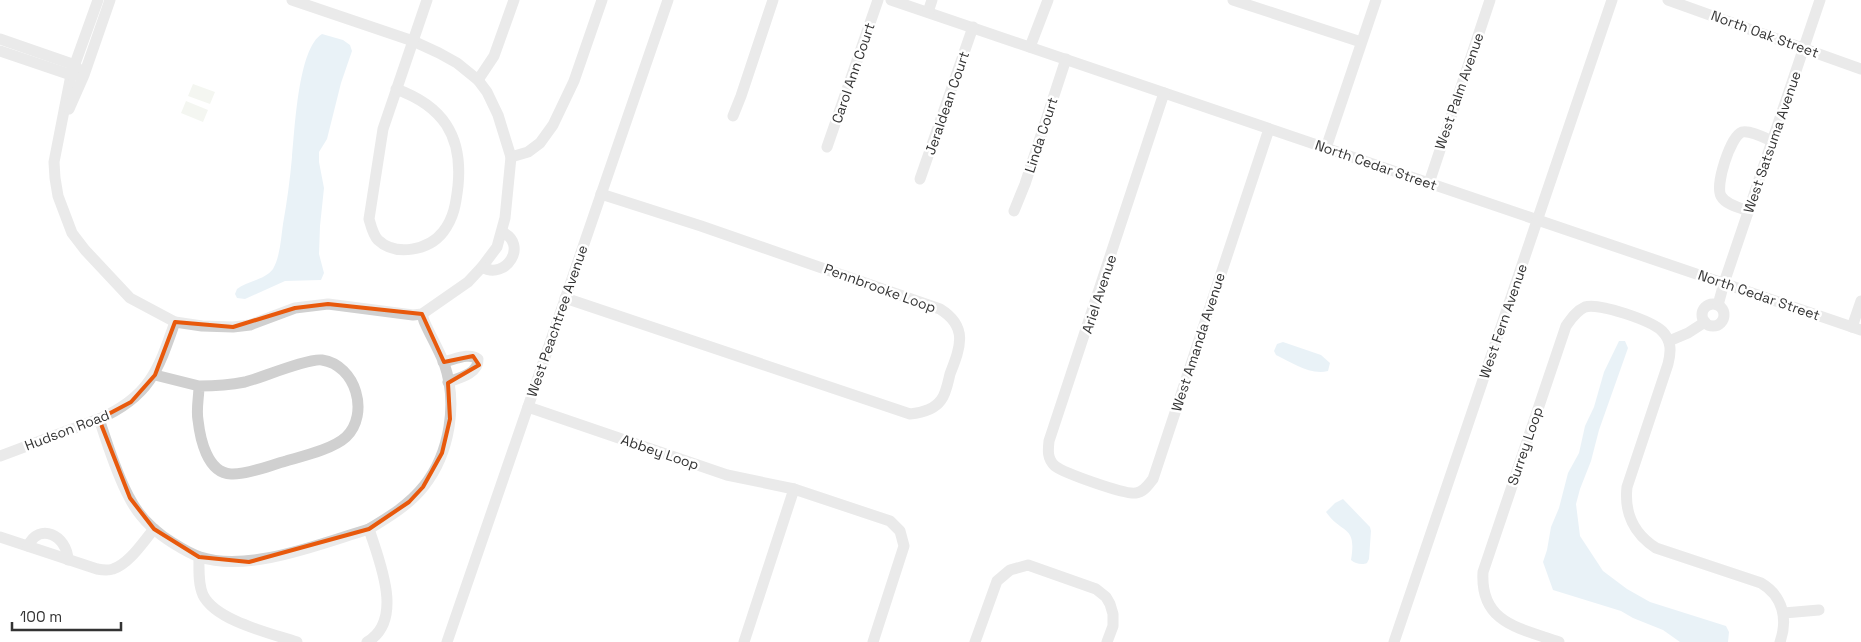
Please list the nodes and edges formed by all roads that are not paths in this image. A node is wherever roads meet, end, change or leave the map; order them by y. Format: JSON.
{"nodes":[{"id":1,"x":98,"y":0,"type":"edge"},
{"id":2,"x":110,"y":0,"type":"edge"},
{"id":3,"x":292,"y":0,"type":"edge"},
{"id":4,"x":427,"y":0,"type":"edge"},
{"id":5,"x":514,"y":0,"type":"edge"},
{"id":6,"x":602,"y":0,"type":"edge"},
{"id":7,"x":668,"y":0,"type":"edge"},
{"id":8,"x":773,"y":0,"type":"edge"},
{"id":9,"x":878,"y":0,"type":"edge"},
{"id":10,"x":890,"y":0,"type":"edge"},
{"id":11,"x":932,"y":0,"type":"edge"},
{"id":12,"x":1048,"y":0,"type":"edge"},
{"id":13,"x":1233,"y":0,"type":"edge"},
{"id":14,"x":1376,"y":0,"type":"edge"},
{"id":15,"x":1490,"y":0,"type":"edge"},
{"id":16,"x":1612,"y":0,"type":"edge"},
{"id":17,"x":1668,"y":0,"type":"edge"},
{"id":18,"x":1820,"y":0,"type":"edge"},
{"id":19,"x":928,"y":12,"type":"junction"},
{"id":20,"x":973,"y":27,"type":"junction"},
{"id":21,"x":0,"y":39,"type":"edge"},
{"id":22,"x":413,"y":41,"type":"junction"},
{"id":23,"x":1361,"y":42,"type":"junction"},
{"id":24,"x":1030,"y":47,"type":"junction"},
{"id":25,"x":1804,"y":48,"type":"junction"},
{"id":26,"x":0,"y":51,"type":"edge"},
{"id":27,"x":1066,"y":59,"type":"junction"},
{"id":28,"x":1861,"y":69,"type":"edge"},
{"id":29,"x":73,"y":70,"type":"junction"},
{"id":30,"x":84,"y":75,"type":"junction"},
{"id":31,"x":478,"y":80,"type":"junction"},
{"id":32,"x":396,"y":89,"type":"junction"},
{"id":33,"x":1164,"y":93,"type":"junction"},
{"id":34,"x":733,"y":116,"type":"dead end"},
{"id":35,"x":1269,"y":129,"type":"junction"},
{"id":36,"x":60,"y":131,"type":"junction"},
{"id":37,"x":1772,"y":141,"type":"junction"},
{"id":38,"x":827,"y":147,"type":"dead end"},
{"id":39,"x":1326,"y":148,"type":"junction"},
{"id":40,"x":512,"y":157,"type":"junction"},
{"id":41,"x":920,"y":179,"type":"dead end"},
{"id":42,"x":1428,"y":183,"type":"junction"},
{"id":43,"x":601,"y":194,"type":"junction"},
{"id":44,"x":1748,"y":211,"type":"junction"},
{"id":45,"x":1014,"y":212,"type":"dead end"},
{"id":46,"x":1537,"y":220,"type":"junction"},
{"id":47,"x":502,"y":232,"type":"junction"},
{"id":48,"x":482,"y":268,"type":"junction"},
{"id":49,"x":1724,"y":283,"type":"junction"},
{"id":50,"x":565,"y":298,"type":"junction"},
{"id":51,"x":1861,"y":301,"type":"edge"},
{"id":52,"x":1718,"y":305,"type":"junction"},
{"id":53,"x":422,"y":314,"type":"junction"},
{"id":54,"x":175,"y":322,"type":"junction"},
{"id":55,"x":1705,"y":322,"type":"junction"},
{"id":56,"x":1856,"y":328,"type":"edge"},
{"id":57,"x":1669,"y":341,"type":"junction"},
{"id":58,"x":443,"y":362,"type":"junction"},
{"id":59,"x":155,"y":375,"type":"junction"},
{"id":60,"x":448,"y":382,"type":"junction"},
{"id":61,"x":199,"y":386,"type":"junction"},
{"id":62,"x":528,"y":407,"type":"junction"},
{"id":63,"x":99,"y":420,"type":"junction"},
{"id":64,"x":0,"y":456,"type":"edge"},
{"id":65,"x":1082,"y":478,"type":"joint"},
{"id":66,"x":794,"y":489,"type":"junction"},
{"id":67,"x":370,"y":529,"type":"junction"},
{"id":68,"x":154,"y":530,"type":"junction"},
{"id":69,"x":0,"y":537,"type":"edge"},
{"id":70,"x":28,"y":546,"type":"junction"},
{"id":71,"x":199,"y":557,"type":"junction"},
{"id":72,"x":68,"y":560,"type":"junction"},
{"id":73,"x":1819,"y":610,"type":"dead end"},
{"id":74,"x":1784,"y":613,"type":"junction"},
{"id":75,"x":297,"y":642,"type":"edge"},
{"id":76,"x":367,"y":642,"type":"edge"},
{"id":77,"x":446,"y":642,"type":"edge"},
{"id":78,"x":744,"y":642,"type":"edge"},
{"id":79,"x":873,"y":642,"type":"edge"},
{"id":80,"x":975,"y":642,"type":"edge"},
{"id":81,"x":1108,"y":642,"type":"edge"},
{"id":82,"x":1394,"y":642,"type":"edge"},
{"id":83,"x":1559,"y":642,"type":"edge"},
{"id":84,"x":1780,"y":642,"type":"edge"}],
"edges":[{"from":1,"to":29,"type":"street"},
{"from":2,"to":30,"type":"street"},
{"from":3,"to":22,"type":"street"},
{"from":4,"to":22,"type":"street"},
{"from":5,"to":31,"type":"street"},
{"from":6,"to":40,"type":"street"},
{"from":7,"to":43,"type":"street","name":"West Peachtree Avenue"},
{"from":8,"to":34,"type":"street"},
{"from":9,"to":38,"type":"street","name":"Carol Ann Court"},
{"from":10,"to":19,"type":"street","name":"North Cedar Street"},
{"from":11,"to":19,"type":"street"},
{"from":12,"to":24,"type":"street"},
{"from":13,"to":23,"type":"street"},
{"from":14,"to":23,"type":"street"},
{"from":15,"to":42,"type":"street","name":"West Palm Avenue"},
{"from":16,"to":46,"type":"street","name":"West Fern Avenue"},
{"from":17,"to":25,"type":"street","name":"North Oak Street"},
{"from":18,"to":25,"type":"street","name":"West Satsuma Avenue"},
{"from":19,"to":20,"type":"street","name":"North Cedar Street"},
{"from":20,"to":24,"type":"street","name":"North Cedar Street"},
{"from":20,"to":41,"type":"street","name":"Jeraldean Court"},
{"from":21,"to":29,"type":"street"},
{"from":22,"to":31,"type":"street"},
{"from":22,"to":32,"type":"street"},
{"from":23,"to":39,"type":"street"},
{"from":24,"to":27,"type":"street","name":"North Cedar Street"},
{"from":25,"to":28,"type":"street","name":"North Oak Street"},
{"from":25,"to":37,"type":"street","name":"West Satsuma Avenue"},
{"from":26,"to":29,"type":"street"},
{"from":27,"to":33,"type":"street","name":"North Cedar Street"},
{"from":27,"to":45,"type":"street","name":"Linda Court"},
{"from":29,"to":30,"type":"street"},
{"from":29,"to":36,"type":"street"},
{"from":30,"to":36,"type":"street"},
{"from":31,"to":40,"type":"street"},
{"from":32,"to":32,"type":"street"},
{"from":33,"to":35,"type":"street","name":"North Cedar Street"},
{"from":33,"to":65,"type":"street","name":"Ariel Avenue"},
{"from":35,"to":39,"type":"street","name":"North Cedar Street"},
{"from":35,"to":65,"type":"street","name":"West Amanda Avenue"},
{"from":36,"to":54,"type":"street"},
{"from":37,"to":44,"type":"street","name":"West Satsuma Avenue"},
{"from":37,"to":44,"type":"street"},
{"from":39,"to":42,"type":"street","name":"North Cedar Street"},
{"from":40,"to":47,"type":"street"},
{"from":42,"to":46,"type":"street","name":"North Cedar Street"},
{"from":43,"to":50,"type":"street","name":"West Peachtree Avenue"},
{"from":43,"to":50,"type":"street","name":"Pennbrooke Loop"},
{"from":44,"to":49,"type":"street","name":"West Satsuma Avenue"},
{"from":46,"to":49,"type":"street","name":"North Cedar Street"},
{"from":46,"to":82,"type":"street","name":"West Fern Avenue"},
{"from":47,"to":48,"type":"street"},
{"from":47,"to":48,"type":"street"},
{"from":48,"to":53,"type":"street"},
{"from":49,"to":52,"type":"street"},
{"from":49,"to":56,"type":"street","name":"North Cedar Street"},
{"from":50,"to":62,"type":"street","name":"West Peachtree Avenue"},
{"from":51,"to":56,"type":"street"},
{"from":52,"to":55,"type":"street"},
{"from":52,"to":55,"type":"street"},
{"from":53,"to":54,"type":"street"},
{"from":53,"to":58,"type":"street"},
{"from":54,"to":59,"type":"street","name":"Hudson Road"},
{"from":55,"to":57,"type":"street"},
{"from":57,"to":74,"type":"street"},
{"from":57,"to":83,"type":"street","name":"Surrey Loop"},
{"from":58,"to":60,"type":"street"},
{"from":58,"to":60,"type":"street"},
{"from":59,"to":61,"type":"street"},
{"from":59,"to":63,"type":"street","name":"Hudson Road"},
{"from":60,"to":67,"type":"street"},
{"from":61,"to":61,"type":"street"},
{"from":62,"to":66,"type":"street","name":"Abbey Loop"},
{"from":62,"to":77,"type":"street","name":"West Peachtree Avenue"},
{"from":63,"to":64,"type":"street","name":"Hudson Road"},
{"from":63,"to":68,"type":"street"},
{"from":66,"to":78,"type":"street"},
{"from":66,"to":79,"type":"street","name":"Abbey Loop"},
{"from":67,"to":71,"type":"street"},
{"from":67,"to":76,"type":"street"},
{"from":68,"to":71,"type":"street"},
{"from":68,"to":72,"type":"street"},
{"from":69,"to":70,"type":"street"},
{"from":70,"to":72,"type":"street"},
{"from":70,"to":72,"type":"street"},
{"from":71,"to":75,"type":"street"},
{"from":73,"to":74,"type":"street"},
{"from":74,"to":84,"type":"street"},
{"from":80,"to":81,"type":"street"}]}
